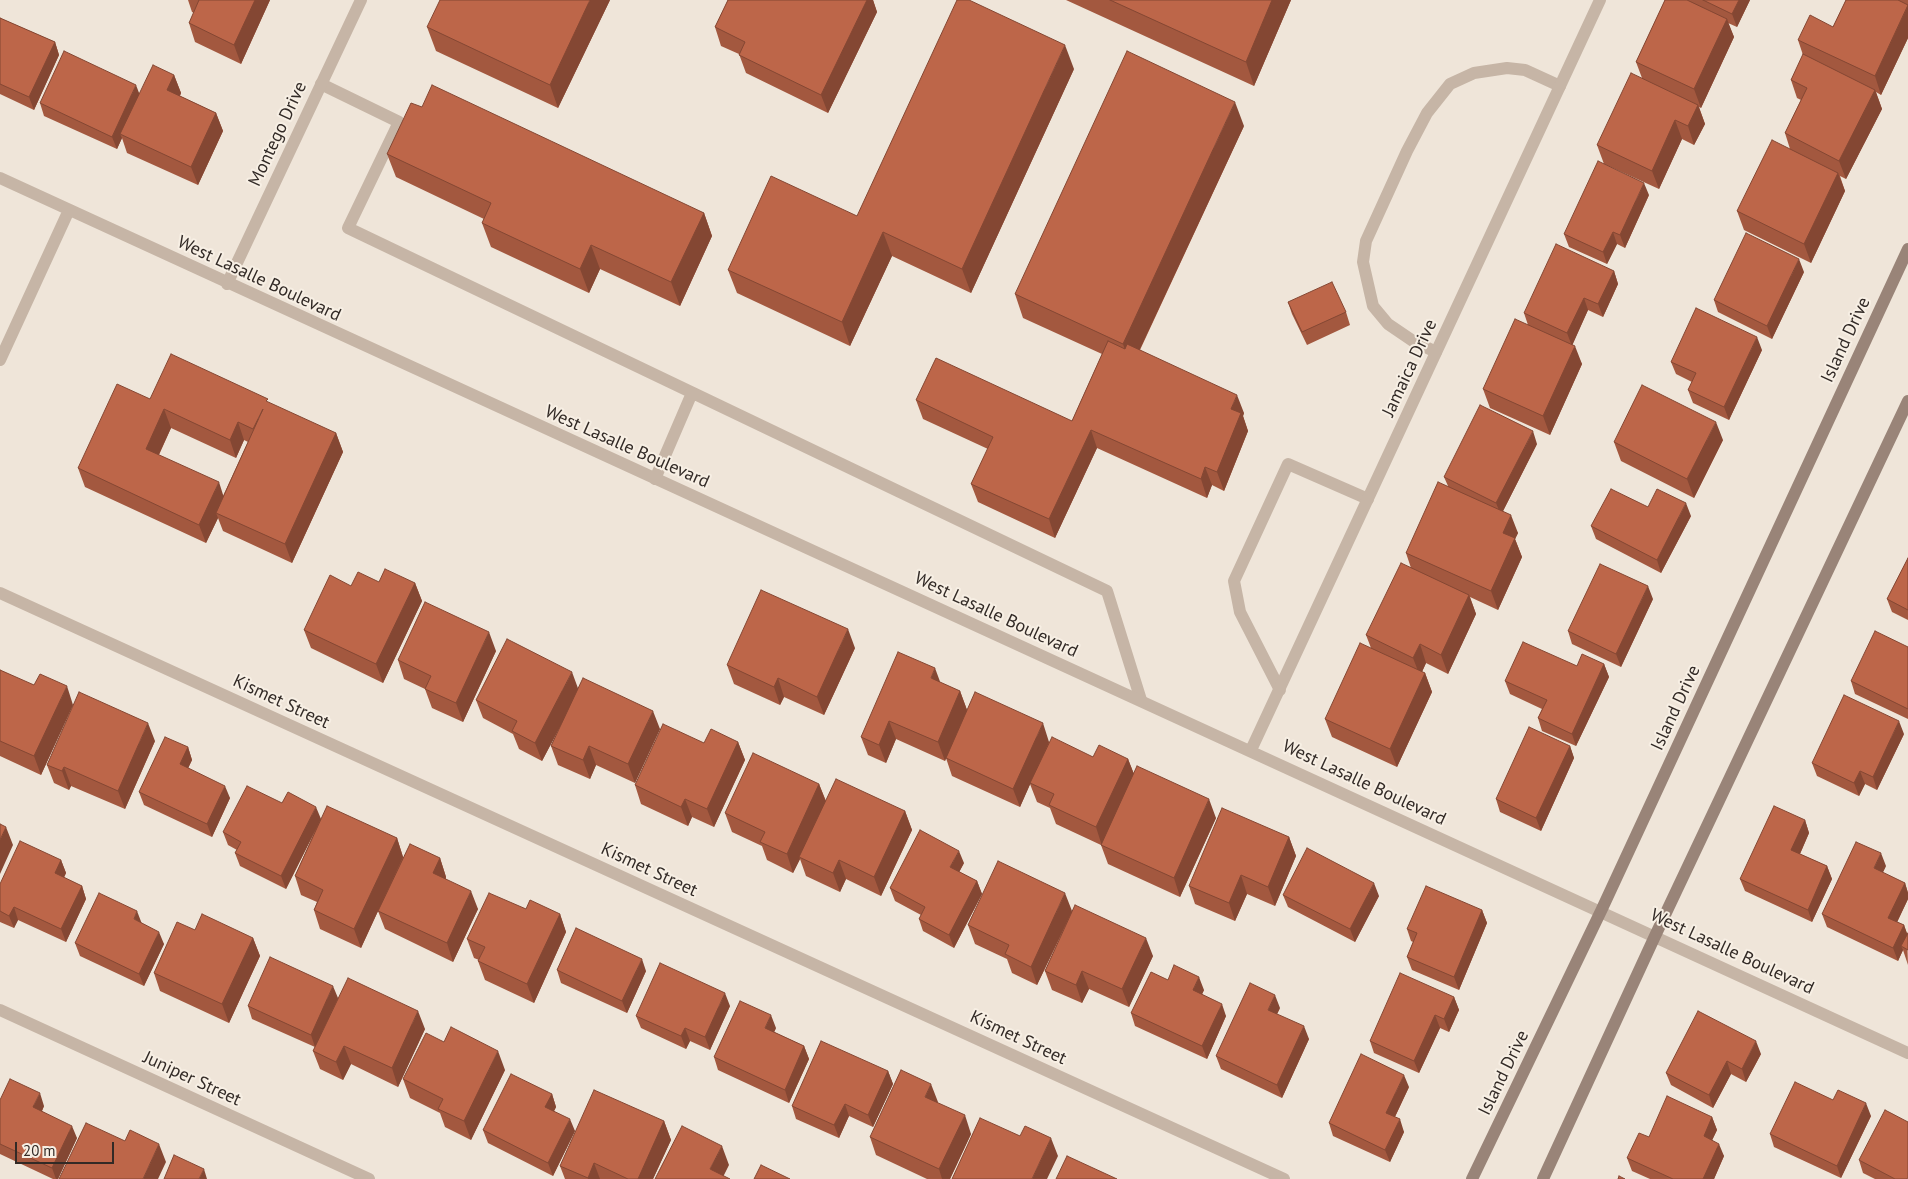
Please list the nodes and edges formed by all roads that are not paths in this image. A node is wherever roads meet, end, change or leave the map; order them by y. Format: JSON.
{"nodes":[{"id":1,"x":361,"y":0,"type":"edge"},
{"id":2,"x":1600,"y":0,"type":"edge"},
{"id":3,"x":321,"y":84,"type":"junction"},
{"id":4,"x":1560,"y":86,"type":"junction"},
{"id":5,"x":0,"y":178,"type":"edge"},
{"id":6,"x":69,"y":210,"type":"junction"},
{"id":7,"x":1908,"y":249,"type":"edge"},
{"id":8,"x":227,"y":284,"type":"junction"},
{"id":9,"x":1436,"y":352,"type":"junction"},
{"id":10,"x":0,"y":360,"type":"edge"},
{"id":11,"x":692,"y":393,"type":"junction"},
{"id":12,"x":1908,"y":401,"type":"edge"},
{"id":13,"x":655,"y":479,"type":"junction"},
{"id":14,"x":1368,"y":499,"type":"junction"},
{"id":15,"x":0,"y":593,"type":"edge"},
{"id":16,"x":1280,"y":690,"type":"junction"},
{"id":17,"x":1141,"y":700,"type":"junction"},
{"id":18,"x":1251,"y":750,"type":"junction"},
{"id":19,"x":1601,"y":911,"type":"junction"},
{"id":20,"x":1656,"y":936,"type":"junction"},
{"id":21,"x":0,"y":1010,"type":"edge"},
{"id":22,"x":1908,"y":1053,"type":"edge"},
{"id":23,"x":370,"y":1179,"type":"edge"},
{"id":24,"x":1284,"y":1179,"type":"edge"},
{"id":25,"x":1472,"y":1179,"type":"edge"},
{"id":26,"x":1544,"y":1179,"type":"edge"}],
"edges":[{"from":1,"to":3,"type":"street","name":"Montego Drive"},
{"from":2,"to":4,"type":"street","name":"Jamaica Drive"},
{"from":3,"to":8,"type":"street","name":"Montego Drive"},
{"from":3,"to":11,"type":"street"},
{"from":4,"to":9,"type":"street","name":"Jamaica Drive"},
{"from":4,"to":9,"type":"street"},
{"from":5,"to":6,"type":"street","name":"West Lasalle Boulevard"},
{"from":6,"to":8,"type":"street","name":"West Lasalle Boulevard"},
{"from":6,"to":10,"type":"street"},
{"from":7,"to":19,"type":"street","name":"Island Drive"},
{"from":8,"to":13,"type":"street","name":"West Lasalle Boulevard"},
{"from":9,"to":14,"type":"street","name":"Jamaica Drive"},
{"from":11,"to":13,"type":"street"},
{"from":11,"to":17,"type":"street"},
{"from":12,"to":20,"type":"street"},
{"from":13,"to":17,"type":"street","name":"West Lasalle Boulevard"},
{"from":14,"to":16,"type":"street","name":"Jamaica Drive"},
{"from":14,"to":16,"type":"street"},
{"from":15,"to":24,"type":"street","name":"Kismet Street"},
{"from":16,"to":18,"type":"street","name":"Jamaica Drive"},
{"from":17,"to":18,"type":"street","name":"West Lasalle Boulevard"},
{"from":18,"to":19,"type":"street","name":"West Lasalle Boulevard"},
{"from":19,"to":20,"type":"street","name":"West Lasalle Boulevard"},
{"from":19,"to":25,"type":"street","name":"Island Drive"},
{"from":20,"to":22,"type":"street","name":"West Lasalle Boulevard"},
{"from":20,"to":26,"type":"street"},
{"from":21,"to":23,"type":"street","name":"Juniper Street"}]}
